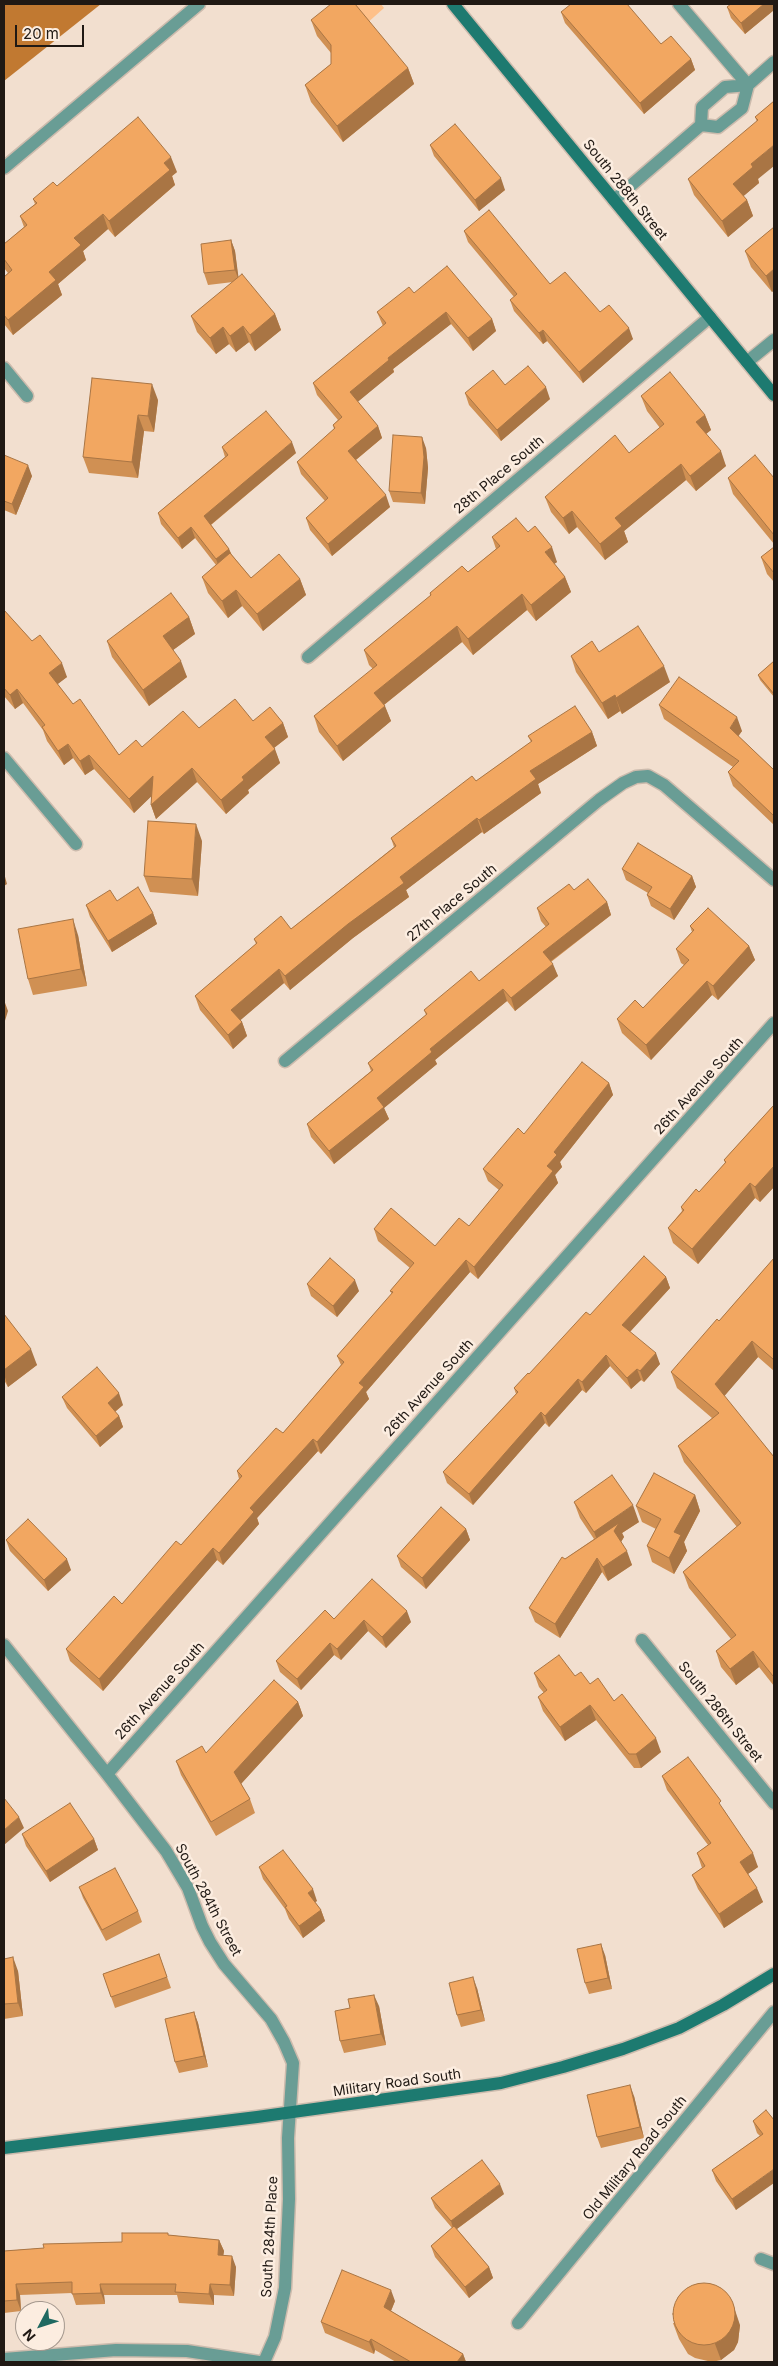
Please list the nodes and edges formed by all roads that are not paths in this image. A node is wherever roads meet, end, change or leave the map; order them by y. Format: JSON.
{"nodes":[{"id":1,"x":199,"y":4,"type":"edge"},
{"id":2,"x":453,"y":4,"type":"edge"},
{"id":3,"x":679,"y":4,"type":"edge"},
{"id":4,"x":774,"y":62,"type":"edge"},
{"id":5,"x":748,"y":85,"type":"junction"},
{"id":6,"x":701,"y":125,"type":"junction"},
{"id":7,"x":4,"y":168,"type":"edge"},
{"id":8,"x":614,"y":200,"type":"junction"},
{"id":9,"x":710,"y":317,"type":"junction"},
{"id":10,"x":774,"y":340,"type":"edge"},
{"id":11,"x":747,"y":362,"type":"junction"},
{"id":12,"x":4,"y":368,"type":"edge"},
{"id":13,"x":774,"y":395,"type":"edge"},
{"id":14,"x":27,"y":396,"type":"dead end"},
{"id":15,"x":308,"y":657,"type":"dead end"},
{"id":16,"x":4,"y":758,"type":"edge"},
{"id":17,"x":76,"y":844,"type":"dead end"},
{"id":18,"x":774,"y":880,"type":"edge"},
{"id":19,"x":774,"y":1023,"type":"edge"},
{"id":20,"x":285,"y":1061,"type":"dead end"},
{"id":21,"x":642,"y":1640,"type":"dead end"},
{"id":22,"x":4,"y":1646,"type":"edge"},
{"id":23,"x":107,"y":1774,"type":"junction"},
{"id":24,"x":774,"y":1803,"type":"edge"},
{"id":25,"x":774,"y":1974,"type":"edge"},
{"id":26,"x":774,"y":2012,"type":"edge"},
{"id":27,"x":290,"y":2112,"type":"junction"},
{"id":28,"x":4,"y":2148,"type":"edge"},
{"id":29,"x":761,"y":2259,"type":"dead end"},
{"id":30,"x":774,"y":2264,"type":"edge"},
{"id":31,"x":518,"y":2323,"type":"dead end"},
{"id":32,"x":4,"y":2359,"type":"edge"},
{"id":33,"x":260,"y":2362,"type":"edge"},
{"id":34,"x":264,"y":2362,"type":"edge"}],
"edges":[{"from":1,"to":7,"type":"street"},
{"from":2,"to":8,"type":"main road","name":"South 288th Street"},
{"from":3,"to":5,"type":"street"},
{"from":4,"to":5,"type":"street"},
{"from":5,"to":6,"type":"street"},
{"from":5,"to":6,"type":"street"},
{"from":6,"to":8,"type":"street"},
{"from":8,"to":9,"type":"main road","name":"South 288th Street"},
{"from":9,"to":11,"type":"main road","name":"South 288th Street"},
{"from":9,"to":15,"type":"street","name":"28th Place South"},
{"from":10,"to":11,"type":"street"},
{"from":11,"to":13,"type":"main road","name":"South 288th Street"},
{"from":12,"to":14,"type":"street"},
{"from":16,"to":17,"type":"street"},
{"from":18,"to":20,"type":"street","name":"27th Place South"},
{"from":19,"to":23,"type":"street","name":"26th Avenue South"},
{"from":21,"to":24,"type":"street","name":"South 286th Street"},
{"from":22,"to":23,"type":"street","name":"South 284th Street"},
{"from":23,"to":27,"type":"street","name":"South 284th Street"},
{"from":25,"to":27,"type":"main road","name":"Military Road South"},
{"from":26,"to":31,"type":"street","name":"Old Military Road South"},
{"from":27,"to":28,"type":"main road","name":"Military Road South"},
{"from":27,"to":34,"type":"street","name":"South 284th Place"},
{"from":29,"to":30,"type":"street"},
{"from":32,"to":33,"type":"street"}]}
